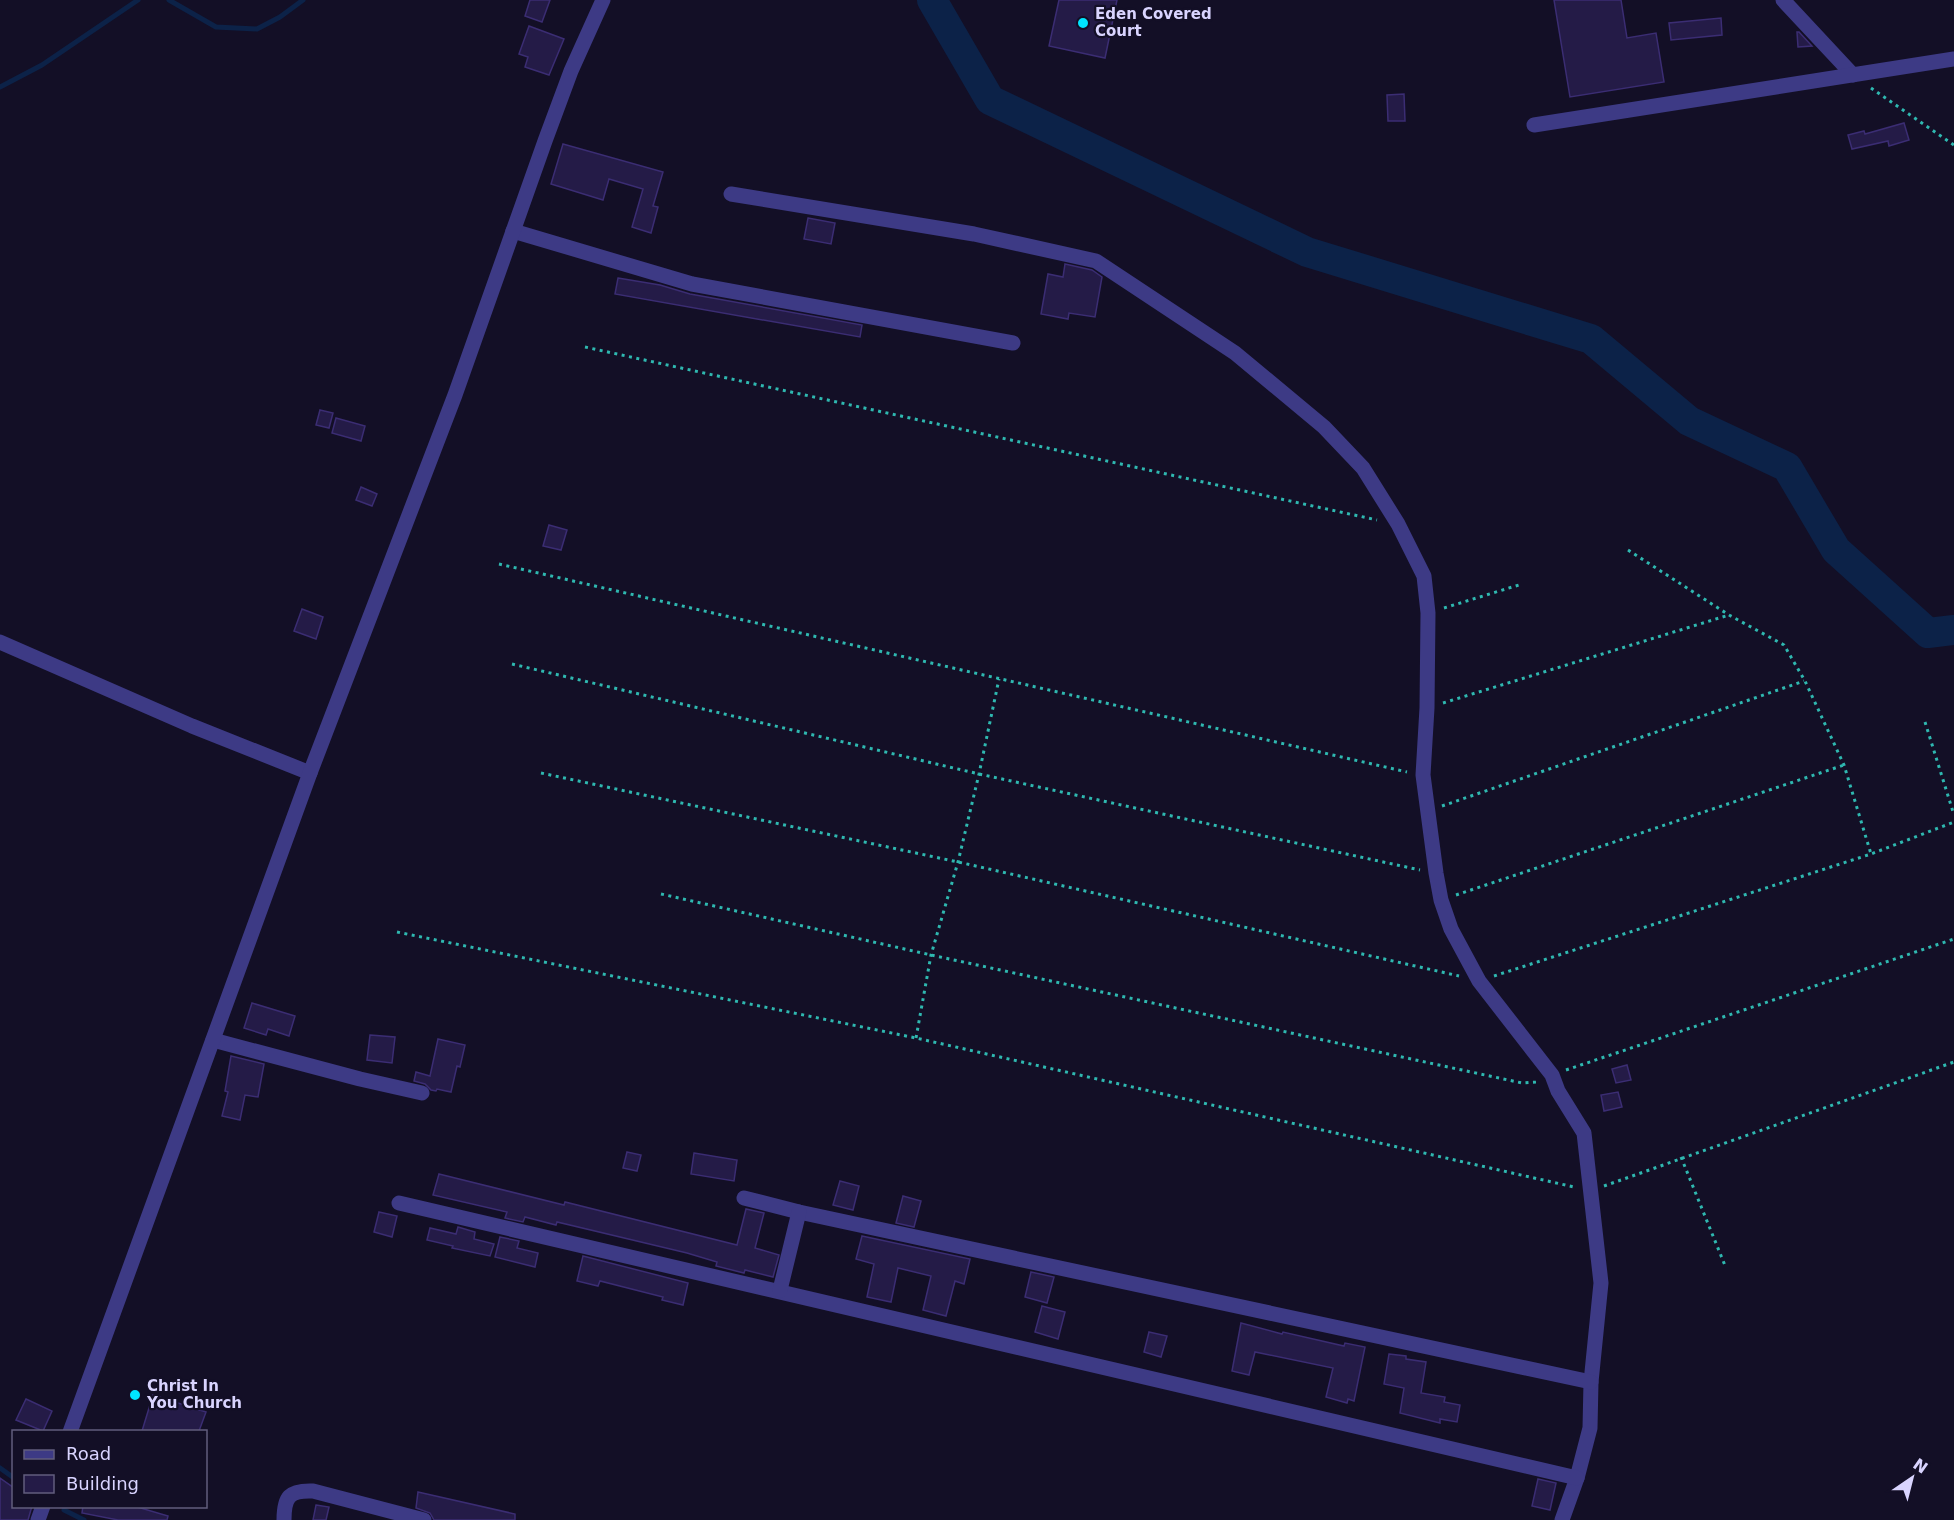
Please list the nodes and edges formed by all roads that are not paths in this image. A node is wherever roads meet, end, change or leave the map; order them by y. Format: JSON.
{"nodes":[{"id":1,"x":603,"y":0,"type":"edge"},
{"id":2,"x":1783,"y":0,"type":"edge"},
{"id":3,"x":1954,"y":59,"type":"edge"},
{"id":4,"x":1852,"y":75,"type":"junction"},
{"id":5,"x":1534,"y":125,"type":"dead end"},
{"id":6,"x":731,"y":194,"type":"dead end"},
{"id":7,"x":513,"y":231,"type":"junction"},
{"id":8,"x":1014,"y":342,"type":"dead end"},
{"id":9,"x":0,"y":642,"type":"edge"},
{"id":10,"x":310,"y":773,"type":"junction"},
{"id":11,"x":213,"y":1040,"type":"junction"},
{"id":12,"x":422,"y":1093,"type":"dead end"},
{"id":13,"x":744,"y":1198,"type":"dead end"},
{"id":14,"x":399,"y":1203,"type":"dead end"},
{"id":15,"x":799,"y":1212,"type":"junction"},
{"id":16,"x":780,"y":1290,"type":"junction"},
{"id":17,"x":1591,"y":1382,"type":"junction"},
{"id":18,"x":70,"y":1430,"type":"edge"},
{"id":19,"x":1577,"y":1478,"type":"junction"},
{"id":20,"x":284,"y":1520,"type":"edge"},
{"id":21,"x":424,"y":1520,"type":"edge"},
{"id":22,"x":1562,"y":1520,"type":"edge"}],
"edges":[{"from":1,"to":7,"type":"street"},
{"from":2,"to":4,"type":"street"},
{"from":3,"to":4,"type":"street"},
{"from":4,"to":5,"type":"street"},
{"from":6,"to":17,"type":"street"},
{"from":7,"to":8,"type":"street"},
{"from":7,"to":10,"type":"street"},
{"from":9,"to":10,"type":"street"},
{"from":10,"to":11,"type":"street"},
{"from":11,"to":12,"type":"street"},
{"from":11,"to":18,"type":"street"},
{"from":13,"to":15,"type":"street"},
{"from":14,"to":16,"type":"street"},
{"from":15,"to":16,"type":"street"},
{"from":15,"to":17,"type":"street"},
{"from":16,"to":19,"type":"street"},
{"from":17,"to":19,"type":"street"},
{"from":19,"to":22,"type":"street"},
{"from":20,"to":21,"type":"street"}]}
